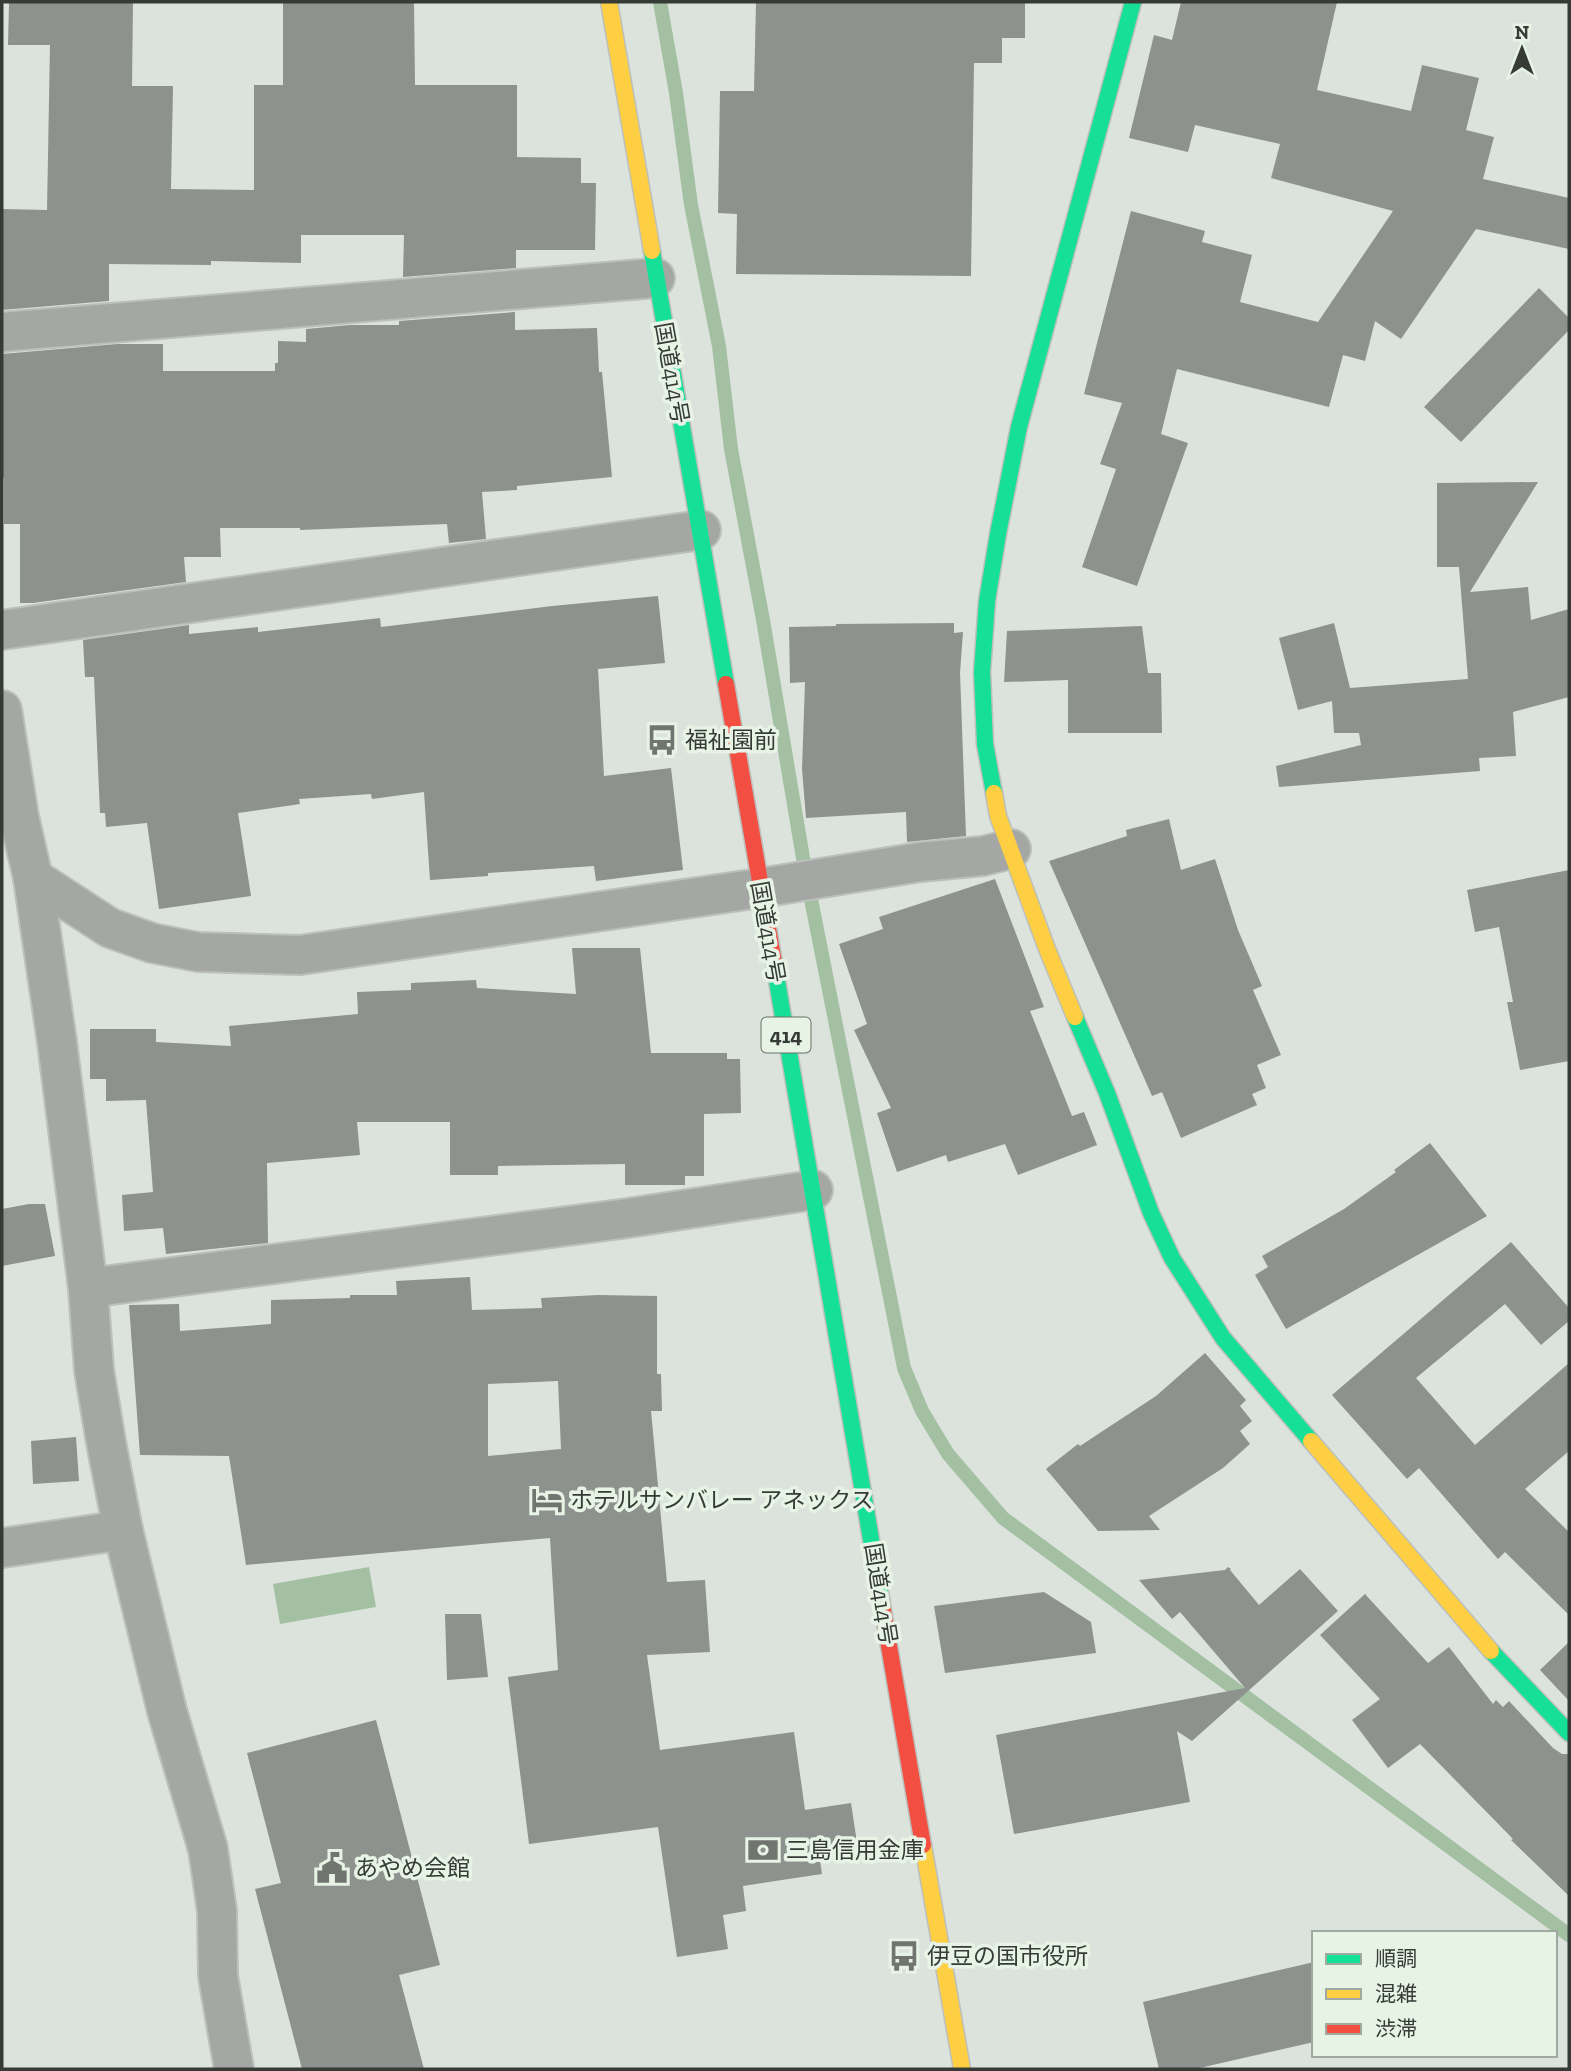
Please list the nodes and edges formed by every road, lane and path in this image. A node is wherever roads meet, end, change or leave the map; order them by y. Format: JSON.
{"nodes":[{"id":1,"x":609,"y":2,"type":"edge"},
{"id":2,"x":1133,"y":2,"type":"edge"},
{"id":3,"x":655,"y":278,"type":"junction"},
{"id":4,"x":2,"y":332,"type":"edge"},
{"id":5,"x":701,"y":530,"type":"junction"},
{"id":6,"x":2,"y":630,"type":"edge"},
{"id":7,"x":2,"y":710,"type":"edge"},
{"id":8,"x":10,"y":818,"type":"edge"},
{"id":9,"x":1011,"y":849,"type":"junction"},
{"id":10,"x":33,"y":878,"type":"junction"},
{"id":11,"x":769,"y":886,"type":"junction"},
{"id":12,"x":813,"y":1190,"type":"junction"},
{"id":13,"x":88,"y":1288,"type":"junction"},
{"id":14,"x":123,"y":1531,"type":"junction"},
{"id":15,"x":2,"y":1548,"type":"edge"},
{"id":16,"x":1569,"y":1733,"type":"edge"},
{"id":17,"x":234,"y":2069,"type":"edge"},
{"id":18,"x":962,"y":2069,"type":"edge"}],
"edges":[{"from":1,"to":3,"type":"main road","name":"国道414号","number":"414"},
{"from":2,"to":9,"type":"main road"},
{"from":3,"to":4,"type":"street"},
{"from":3,"to":5,"type":"main road","name":"国道414号","number":"414"},
{"from":5,"to":6,"type":"street"},
{"from":5,"to":11,"type":"main road","name":"国道414号","number":"414"},
{"from":7,"to":8,"type":"street"},
{"from":8,"to":10,"type":"street"},
{"from":9,"to":11,"type":"street"},
{"from":9,"to":16,"type":"main road"},
{"from":10,"to":11,"type":"street"},
{"from":10,"to":13,"type":"street"},
{"from":11,"to":12,"type":"main road","name":"国道414号","number":"414"},
{"from":12,"to":13,"type":"street"},
{"from":12,"to":18,"type":"main road","name":"国道414号","number":"414"},
{"from":13,"to":14,"type":"street"},
{"from":14,"to":15,"type":"street"},
{"from":14,"to":17,"type":"street"}]}
